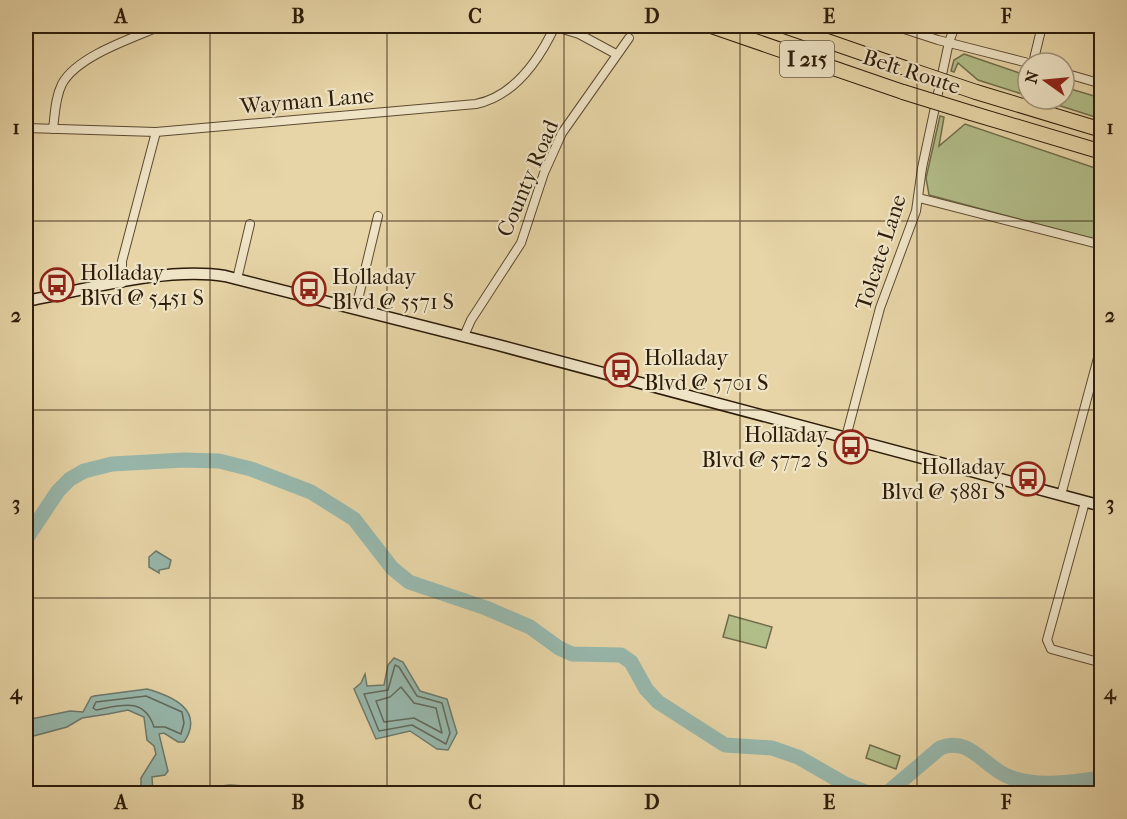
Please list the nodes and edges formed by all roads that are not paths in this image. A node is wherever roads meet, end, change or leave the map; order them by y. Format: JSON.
{"nodes":[{"id":1,"x":161,"y":26,"type":"edge"},
{"id":2,"x":554,"y":26,"type":"edge"},
{"id":3,"x":711,"y":26,"type":"edge"},
{"id":4,"x":784,"y":26,"type":"edge"},
{"id":5,"x":895,"y":26,"type":"edge"},
{"id":6,"x":955,"y":26,"type":"edge"},
{"id":7,"x":1042,"y":26,"type":"edge"},
{"id":8,"x":147,"y":28,"type":"edge"},
{"id":9,"x":629,"y":38,"type":"dead end"},
{"id":10,"x":949,"y":42,"type":"junction"},
{"id":11,"x":1037,"y":51,"type":"edge"},
{"id":12,"x":616,"y":54,"type":"junction"},
{"id":13,"x":1016,"y":60,"type":"edge"},
{"id":14,"x":1076,"y":77,"type":"edge"},
{"id":15,"x":1101,"y":84,"type":"edge"},
{"id":16,"x":26,"y":128,"type":"edge"},
{"id":17,"x":53,"y":129,"type":"junction"},
{"id":18,"x":1101,"y":130,"type":"edge"},
{"id":19,"x":156,"y":132,"type":"junction"},
{"id":20,"x":1101,"y":152,"type":"edge"},
{"id":21,"x":919,"y":198,"type":"junction"},
{"id":22,"x":29,"y":216,"type":"dead end"},
{"id":23,"x":378,"y":216,"type":"dead end"},
{"id":24,"x":250,"y":224,"type":"dead end"},
{"id":25,"x":1101,"y":245,"type":"edge"},
{"id":26,"x":237,"y":279,"type":"junction"},
{"id":27,"x":122,"y":283,"type":"junction"},
{"id":28,"x":28,"y":301,"type":"edge"},
{"id":29,"x":356,"y":308,"type":"junction"},
{"id":30,"x":464,"y":336,"type":"junction"},
{"id":31,"x":1101,"y":343,"type":"edge"},
{"id":32,"x":846,"y":437,"type":"junction"},
{"id":33,"x":1061,"y":495,"type":"junction"},
{"id":34,"x":1086,"y":502,"type":"junction"},
{"id":35,"x":1101,"y":506,"type":"edge"},
{"id":36,"x":1101,"y":663,"type":"edge"}],
"edges":[{"from":1,"to":8,"type":"street"},
{"from":2,"to":12,"type":"street"},
{"from":2,"to":19,"type":"street","name":"Wayman Lane"},
{"from":3,"to":20,"type":"highway","name":"Belt Route","number":"I 215","bridge":true},
{"from":4,"to":18,"type":"highway","name":"Belt Route","number":"I 215","bridge":true},
{"from":5,"to":10,"type":"street"},
{"from":6,"to":10,"type":"street","name":"Tolcate Lane"},
{"from":7,"to":11,"type":"street"},
{"from":8,"to":17,"type":"street"},
{"from":9,"to":12,"type":"street","name":"County Road"},
{"from":10,"to":13,"type":"street"},
{"from":10,"to":21,"type":"street","name":"Tolcate Lane"},
{"from":12,"to":30,"type":"street","name":"County Road"},
{"from":14,"to":15,"type":"street"},
{"from":16,"to":17,"type":"street","name":"Wayman Lane"},
{"from":17,"to":19,"type":"street","name":"Wayman Lane"},
{"from":19,"to":27,"type":"street"},
{"from":21,"to":25,"type":"street"},
{"from":21,"to":32,"type":"street","name":"Tolcate Lane"},
{"from":22,"to":28,"type":"street"},
{"from":23,"to":29,"type":"street"},
{"from":24,"to":26,"type":"street"},
{"from":26,"to":27,"type":"main road"},
{"from":26,"to":29,"type":"main road"},
{"from":27,"to":28,"type":"main road"},
{"from":29,"to":30,"type":"main road"},
{"from":30,"to":32,"type":"main road"},
{"from":31,"to":33,"type":"street"},
{"from":32,"to":33,"type":"main road"},
{"from":33,"to":34,"type":"main road"},
{"from":34,"to":35,"type":"main road"},
{"from":34,"to":36,"type":"street"}]}
